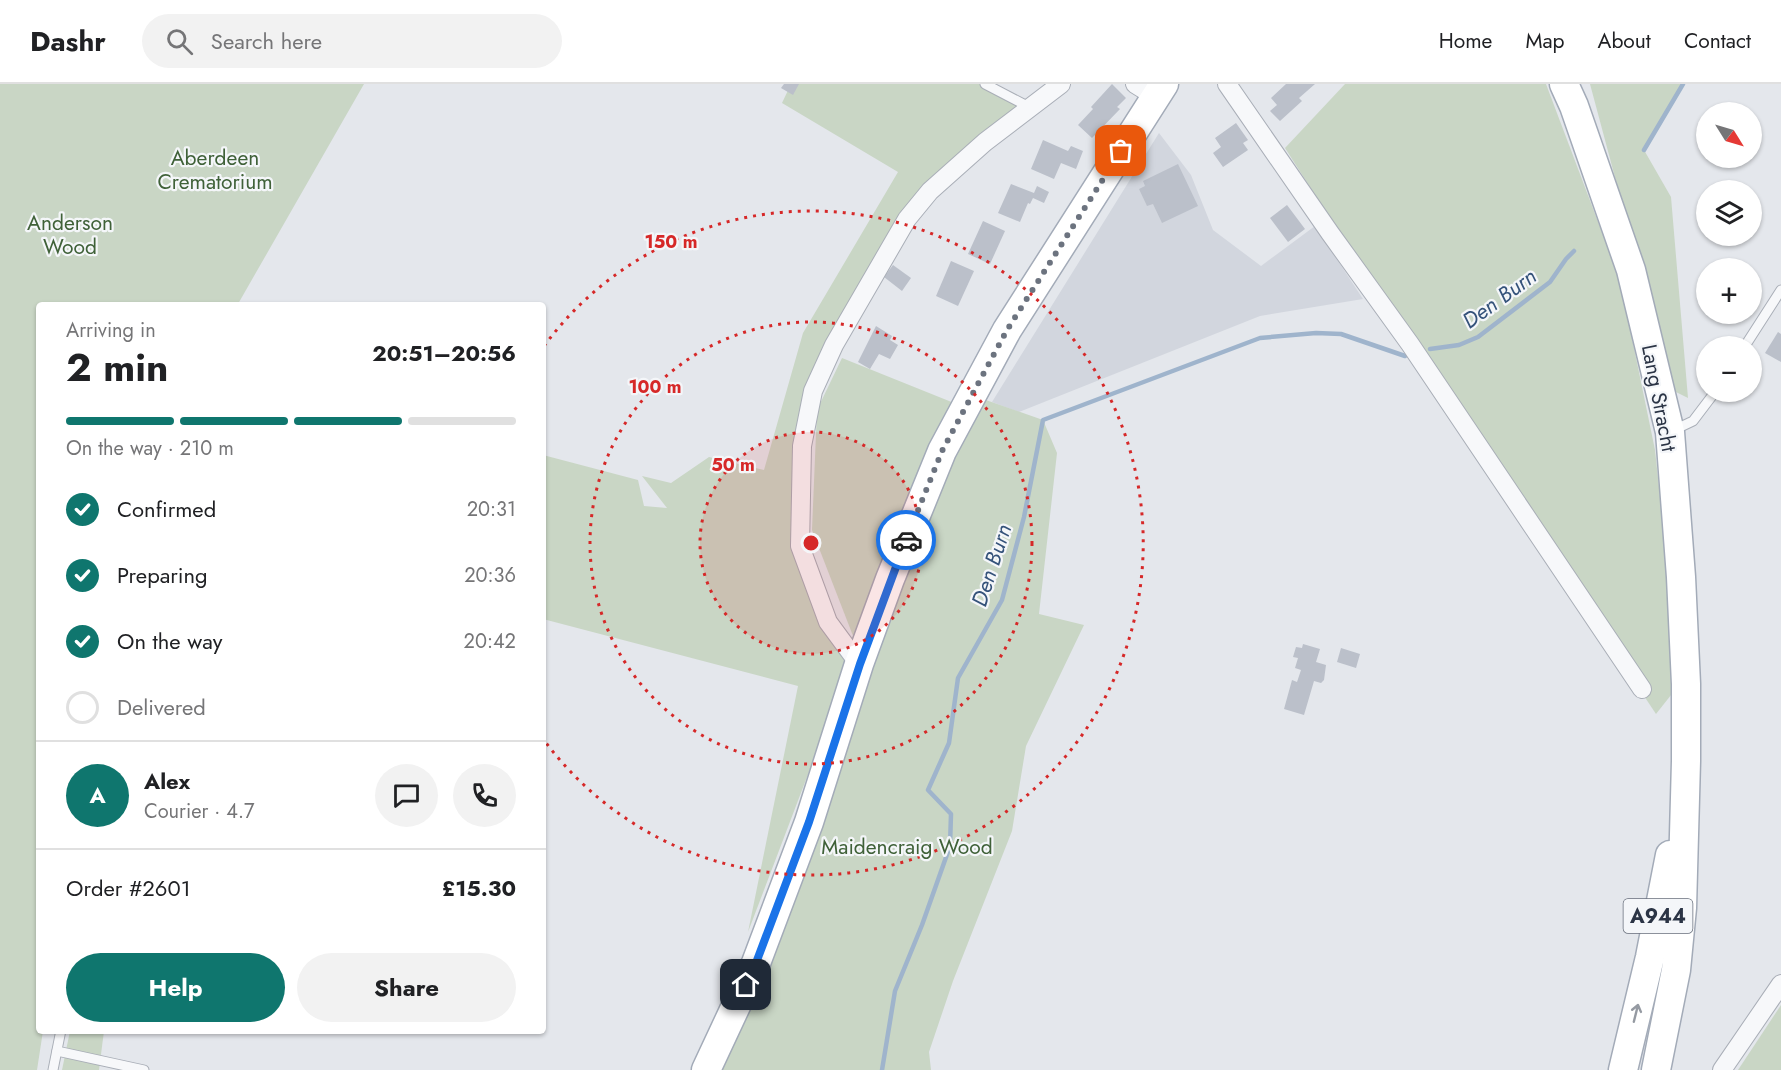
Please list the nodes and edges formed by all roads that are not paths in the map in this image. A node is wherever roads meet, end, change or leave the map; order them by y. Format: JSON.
{"nodes":[{"id":1,"x":985,"y":84,"type":"edge"},
{"id":2,"x":1061,"y":84,"type":"edge"},
{"id":3,"x":1227,"y":84,"type":"edge"},
{"id":4,"x":1564,"y":84,"type":"edge"},
{"id":5,"x":1152,"y":88,"type":"edge"},
{"id":6,"x":1031,"y":108,"type":"junction"},
{"id":7,"x":1781,"y":290,"type":"edge"},
{"id":8,"x":1751,"y":336,"type":"edge"},
{"id":9,"x":1707,"y":402,"type":"edge"},
{"id":10,"x":1670,"y":432,"type":"junction"},
{"id":11,"x":860,"y":664,"type":"junction"},
{"id":12,"x":1642,"y":689,"type":"dead end"},
{"id":13,"x":1686,"y":761,"type":"junction"},
{"id":14,"x":1781,"y":984,"type":"edge"},
{"id":15,"x":61,"y":1034,"type":"edge"},
{"id":16,"x":57,"y":1051,"type":"junction"},
{"id":17,"x":53,"y":1070,"type":"edge"},
{"id":18,"x":144,"y":1070,"type":"edge"},
{"id":19,"x":706,"y":1070,"type":"edge"},
{"id":20,"x":1623,"y":1070,"type":"edge"},
{"id":21,"x":1656,"y":1070,"type":"edge"},
{"id":22,"x":1722,"y":1070,"type":"edge"}],
"edges":[{"from":1,"to":6,"type":"lane"},
{"from":2,"to":6,"type":"street"},
{"from":3,"to":12,"type":"street"},
{"from":4,"to":10,"type":"main road","name":"Lang Stracht","number":"A944"},
{"from":5,"to":11,"type":"main road"},
{"from":6,"to":11,"type":"street"},
{"from":7,"to":8,"type":"lane"},
{"from":9,"to":10,"type":"lane"},
{"from":10,"to":13,"type":"main road","name":"Lang Stracht","number":"A944"},
{"from":11,"to":19,"type":"main road"},
{"from":20,"to":13,"type":"main road","name":"Lang Stracht","number":"A944","one_way":true},
{"from":13,"to":21,"type":"main road","name":"Lang Stracht","number":"A944"},
{"from":14,"to":22,"type":"street"},
{"from":15,"to":16,"type":"lane"},
{"from":16,"to":17,"type":"lane"},
{"from":16,"to":18,"type":"lane"}]}
